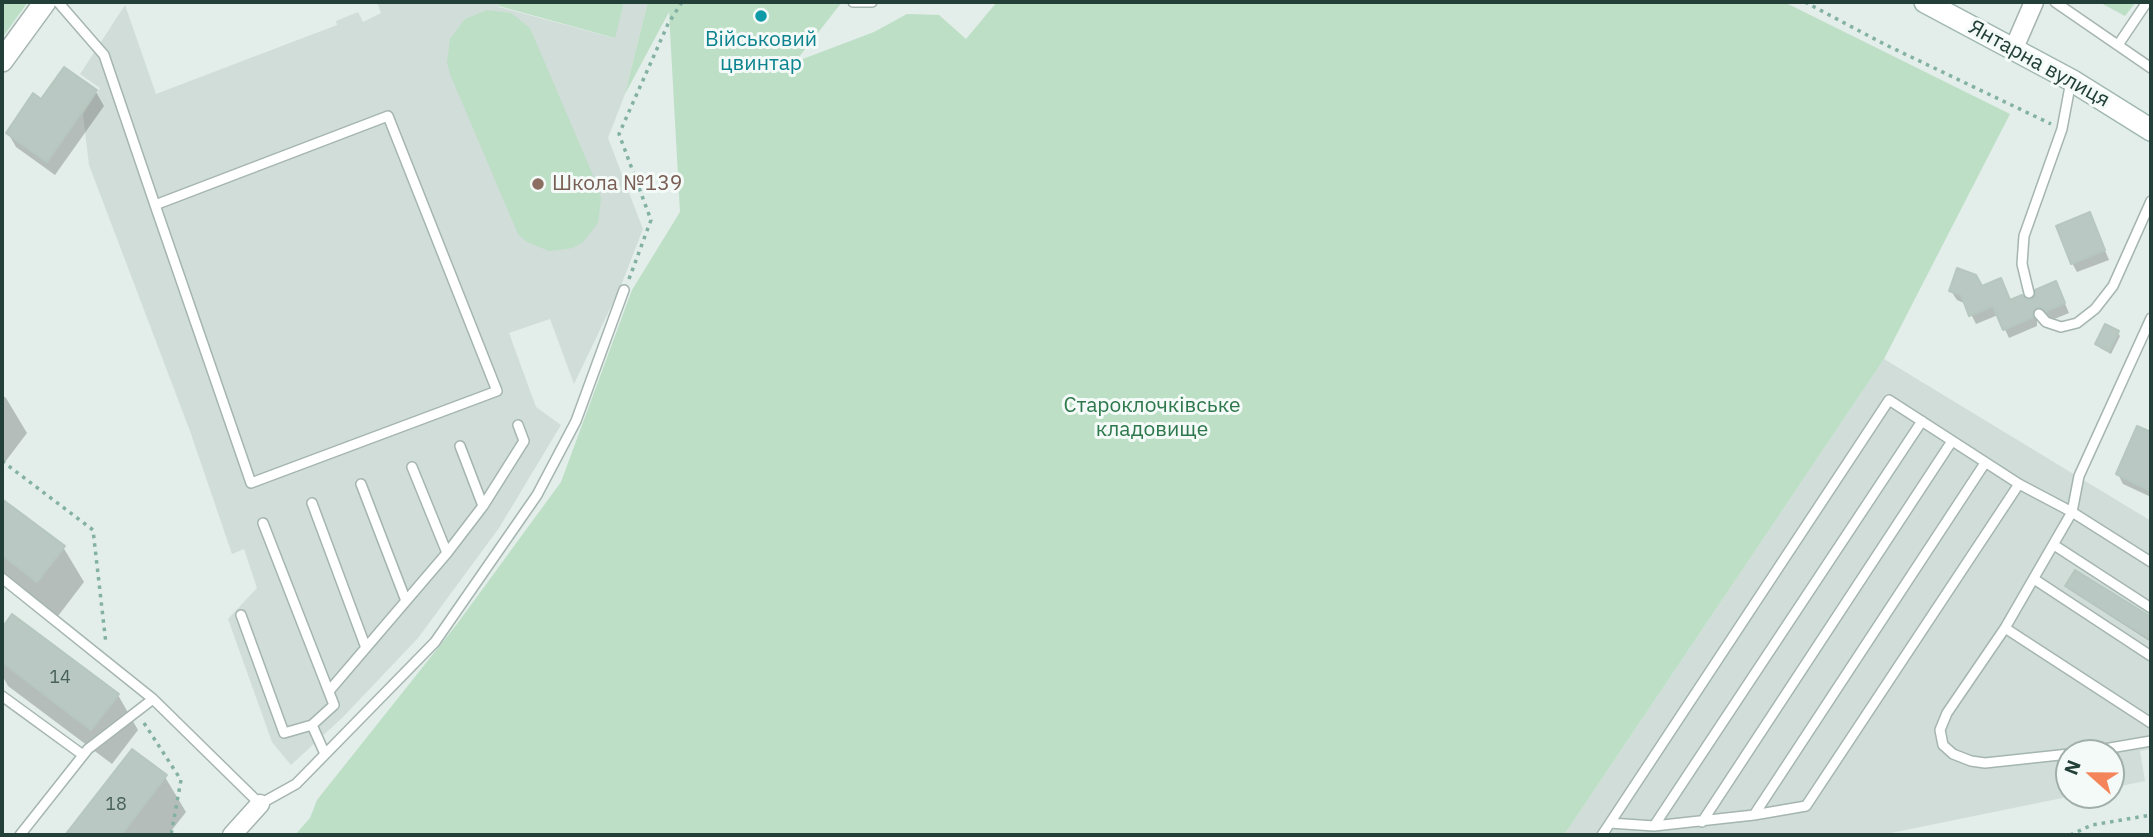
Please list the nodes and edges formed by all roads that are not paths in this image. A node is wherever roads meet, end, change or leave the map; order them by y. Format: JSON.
{"nodes":[{"id":1,"x":45,"y":2,"type":"edge"},
{"id":2,"x":58,"y":2,"type":"edge"},
{"id":3,"x":853,"y":2,"type":"edge"},
{"id":4,"x":872,"y":2,"type":"edge"},
{"id":5,"x":1925,"y":2,"type":"edge"},
{"id":6,"x":2034,"y":2,"type":"edge"},
{"id":7,"x":2055,"y":2,"type":"edge"},
{"id":8,"x":2147,"y":2,"type":"edge"},
{"id":9,"x":2118,"y":45,"type":"junction"},
{"id":10,"x":2014,"y":48,"type":"junction"},
{"id":11,"x":2,"y":61,"type":"edge"},
{"id":12,"x":2151,"y":68,"type":"edge"},
{"id":13,"x":2071,"y":80,"type":"junction"},
{"id":14,"x":2151,"y":130,"type":"edge"},
{"id":15,"x":2151,"y":201,"type":"edge"},
{"id":16,"x":155,"y":205,"type":"junction"},
{"id":17,"x":625,"y":290,"type":"road end"},
{"id":18,"x":2029,"y":293,"type":"dead end"},
{"id":19,"x":2039,"y":314,"type":"dead end"},
{"id":20,"x":2151,"y":318,"type":"edge"},
{"id":21,"x":1922,"y":421,"type":"junction"},
{"id":22,"x":518,"y":425,"type":"dead end"},
{"id":23,"x":1952,"y":441,"type":"junction"},
{"id":24,"x":460,"y":446,"type":"dead end"},
{"id":25,"x":1985,"y":463,"type":"junction"},
{"id":26,"x":412,"y":467,"type":"dead end"},
{"id":27,"x":361,"y":484,"type":"dead end"},
{"id":28,"x":2019,"y":484,"type":"junction"},
{"id":29,"x":312,"y":503,"type":"dead end"},
{"id":30,"x":483,"y":506,"type":"junction"},
{"id":31,"x":2072,"y":512,"type":"junction"},
{"id":32,"x":263,"y":523,"type":"dead end"},
{"id":33,"x":2054,"y":545,"type":"junction"},
{"id":34,"x":447,"y":553,"type":"junction"},
{"id":35,"x":2151,"y":562,"type":"edge"},
{"id":36,"x":2,"y":579,"type":"edge"},
{"id":37,"x":2034,"y":579,"type":"junction"},
{"id":38,"x":406,"y":601,"type":"junction"},
{"id":39,"x":2151,"y":608,"type":"edge"},
{"id":40,"x":241,"y":615,"type":"dead end"},
{"id":41,"x":2005,"y":628,"type":"junction"},
{"id":42,"x":366,"y":648,"type":"junction"},
{"id":43,"x":2151,"y":656,"type":"edge"},
{"id":44,"x":329,"y":691,"type":"junction"},
{"id":45,"x":2,"y":696,"type":"edge"},
{"id":46,"x":153,"y":699,"type":"junction"},
{"id":47,"x":2151,"y":723,"type":"edge"},
{"id":48,"x":312,"y":725,"type":"junction"},
{"id":49,"x":2151,"y":741,"type":"edge"},
{"id":50,"x":2125,"y":745,"type":"edge"},
{"id":51,"x":325,"y":754,"type":"junction"},
{"id":52,"x":83,"y":755,"type":"junction"},
{"id":53,"x":2055,"y":756,"type":"edge"},
{"id":54,"x":260,"y":804,"type":"junction"},
{"id":55,"x":1754,"y":815,"type":"junction"},
{"id":56,"x":1702,"y":822,"type":"junction"},
{"id":57,"x":1610,"y":823,"type":"junction"},
{"id":58,"x":1654,"y":826,"type":"junction"},
{"id":59,"x":20,"y":835,"type":"edge"},
{"id":60,"x":232,"y":835,"type":"edge"},
{"id":61,"x":1602,"y":835,"type":"edge"}],
"edges":[{"from":1,"to":11,"type":"main road"},
{"from":2,"to":16,"type":"lane"},
{"from":3,"to":4,"type":"lane"},
{"from":5,"to":10,"type":"main road","name":"Янтарна вулиця"},
{"from":6,"to":10,"type":"street"},
{"from":7,"to":9,"type":"lane"},
{"from":8,"to":9,"type":"lane"},
{"from":9,"to":12,"type":"lane"},
{"from":10,"to":13,"type":"main road","name":"Янтарна вулиця"},
{"from":13,"to":14,"type":"main road","name":"Янтарна вулиця"},
{"from":13,"to":18,"type":"lane"},
{"from":15,"to":19,"type":"lane"},
{"from":16,"to":16,"type":"lane"},
{"from":17,"to":51,"type":"lane"},
{"from":20,"to":31,"type":"lane"},
{"from":21,"to":23,"type":"lane"},
{"from":21,"to":57,"type":"lane"},
{"from":21,"to":58,"type":"lane"},
{"from":22,"to":30,"type":"lane"},
{"from":23,"to":25,"type":"lane"},
{"from":23,"to":56,"type":"lane"},
{"from":24,"to":30,"type":"lane"},
{"from":25,"to":28,"type":"lane"},
{"from":25,"to":55,"type":"lane"},
{"from":26,"to":34,"type":"lane"},
{"from":27,"to":38,"type":"lane"},
{"from":28,"to":31,"type":"lane"},
{"from":28,"to":55,"type":"lane"},
{"from":29,"to":42,"type":"lane"},
{"from":30,"to":34,"type":"lane"},
{"from":31,"to":33,"type":"lane"},
{"from":31,"to":35,"type":"lane"},
{"from":32,"to":44,"type":"lane"},
{"from":33,"to":37,"type":"lane"},
{"from":33,"to":39,"type":"lane"},
{"from":34,"to":38,"type":"lane"},
{"from":36,"to":46,"type":"lane"},
{"from":37,"to":41,"type":"lane"},
{"from":37,"to":43,"type":"lane"},
{"from":38,"to":42,"type":"lane"},
{"from":40,"to":48,"type":"lane"},
{"from":41,"to":47,"type":"lane"},
{"from":41,"to":53,"type":"lane"},
{"from":42,"to":44,"type":"lane"},
{"from":44,"to":48,"type":"lane"},
{"from":45,"to":52,"type":"lane"},
{"from":46,"to":52,"type":"lane"},
{"from":46,"to":54,"type":"lane"},
{"from":48,"to":51,"type":"lane"},
{"from":49,"to":50,"type":"lane"},
{"from":51,"to":54,"type":"lane"},
{"from":52,"to":59,"type":"lane"},
{"from":54,"to":60,"type":"street"},
{"from":55,"to":56,"type":"lane"},
{"from":56,"to":58,"type":"lane"},
{"from":57,"to":58,"type":"lane"},
{"from":57,"to":61,"type":"lane"}]}
